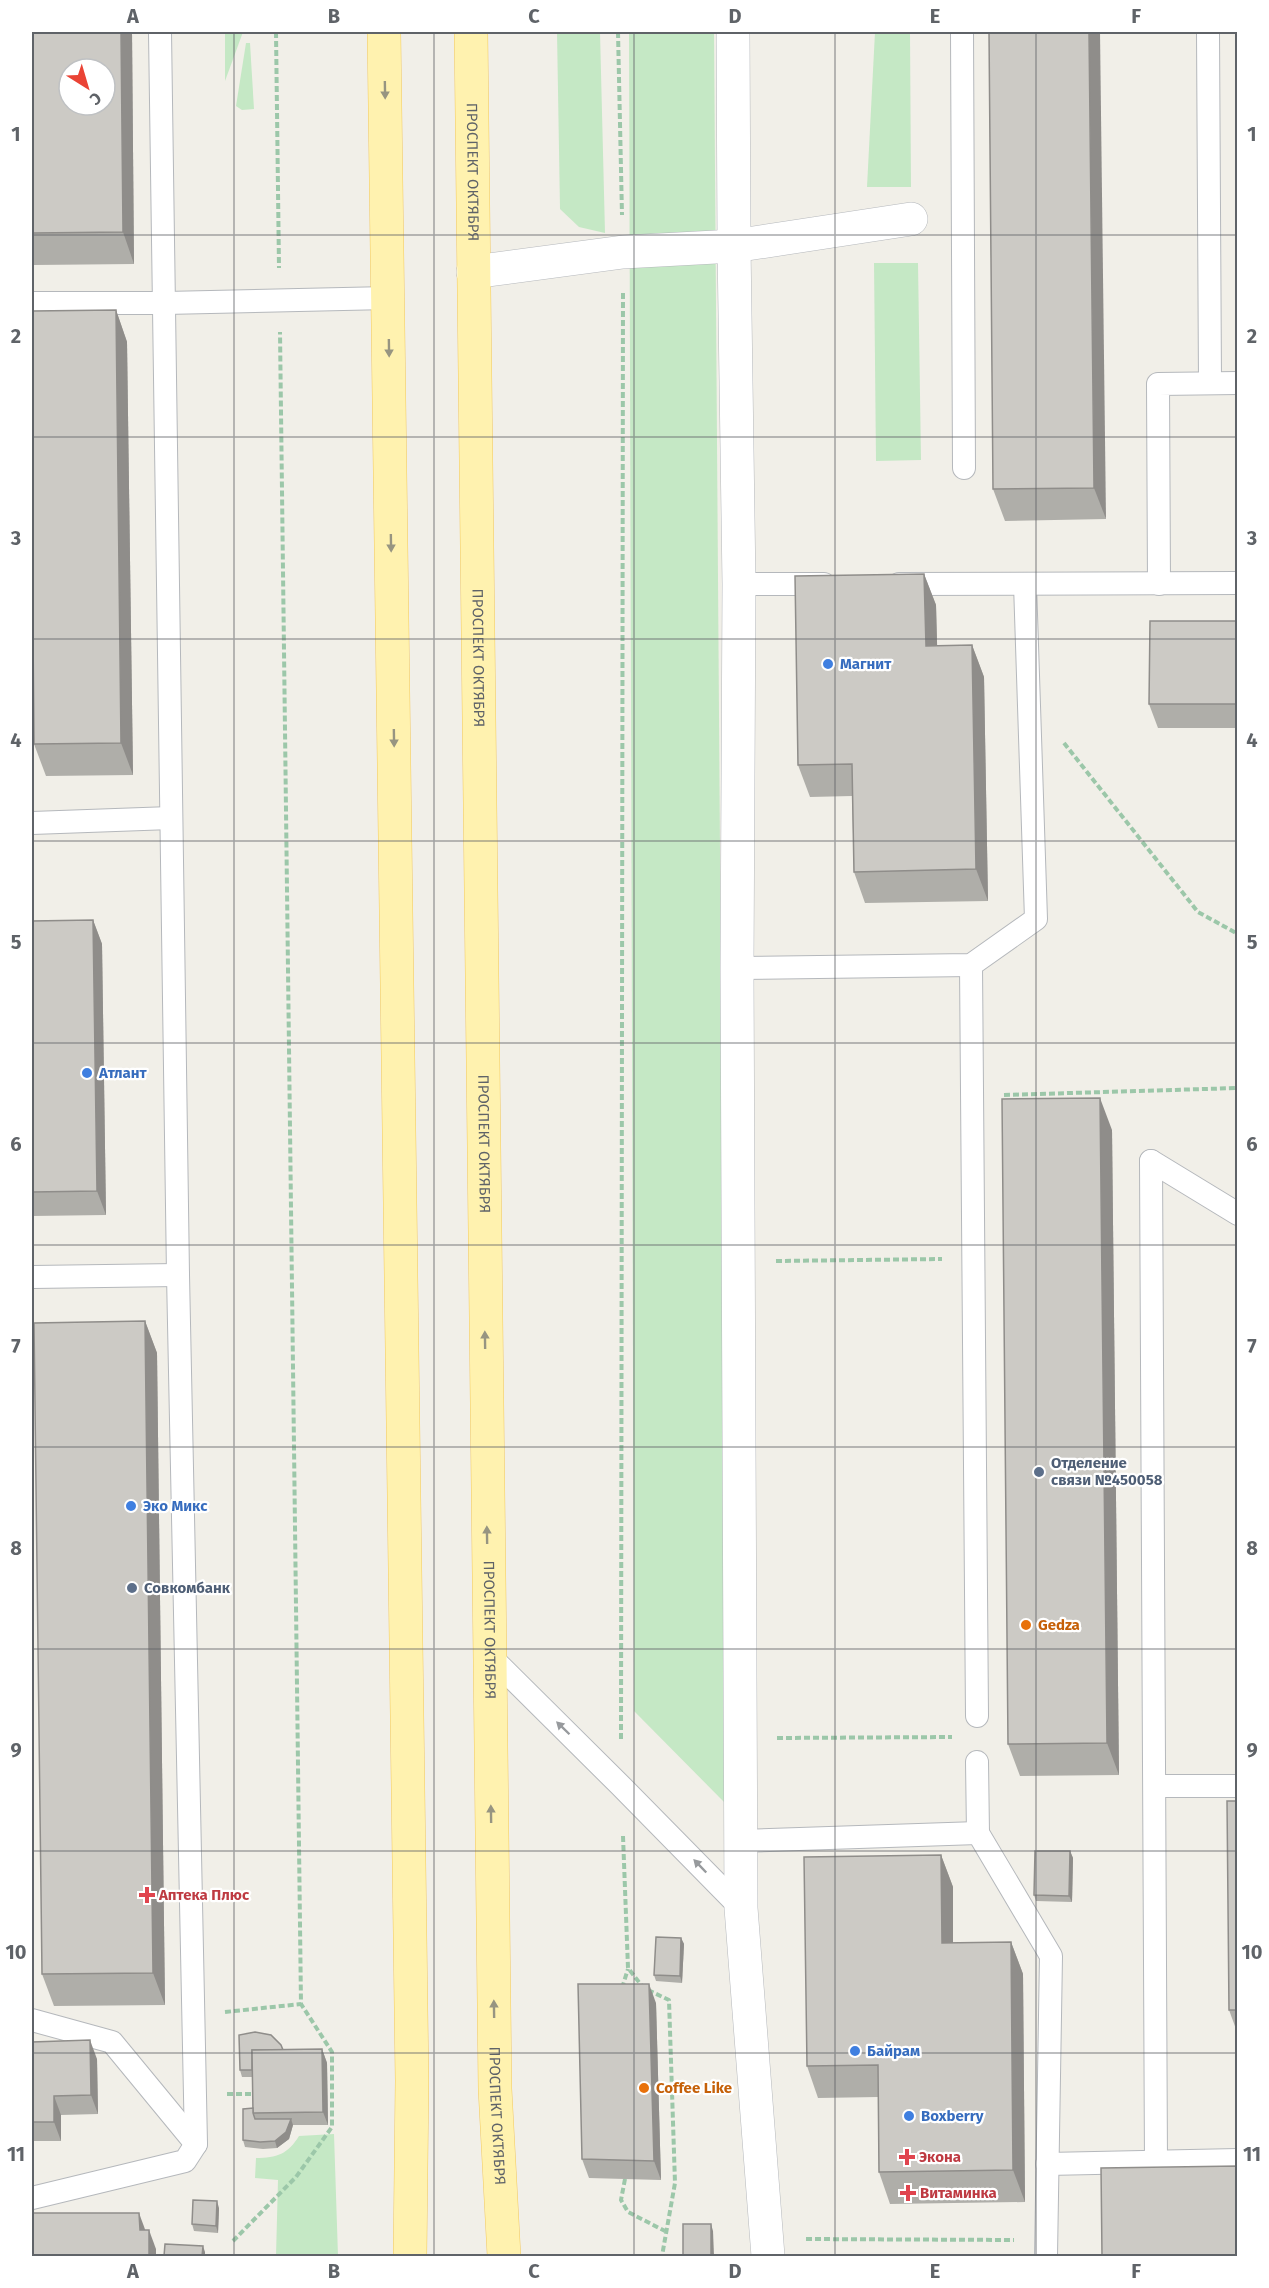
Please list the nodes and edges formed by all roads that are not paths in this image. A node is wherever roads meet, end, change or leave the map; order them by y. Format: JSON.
{"nodes":[{"id":1,"x":160,"y":32,"type":"edge"},
{"id":2,"x":384,"y":32,"type":"edge"},
{"id":3,"x":471,"y":32,"type":"edge"},
{"id":4,"x":734,"y":32,"type":"edge"},
{"id":5,"x":962,"y":32,"type":"edge"},
{"id":6,"x":1208,"y":32,"type":"edge"},
{"id":7,"x":911,"y":219,"type":"dead end"},
{"id":8,"x":734,"y":246,"type":"junction"},
{"id":9,"x":473,"y":272,"type":"junction"},
{"id":10,"x":388,"y":298,"type":"junction"},
{"id":11,"x":32,"y":303,"type":"edge"},
{"id":12,"x":165,"y":303,"type":"junction"},
{"id":13,"x":1210,"y":383,"type":"junction"},
{"id":14,"x":1238,"y":383,"type":"edge"},
{"id":15,"x":964,"y":468,"type":"dead end"},
{"id":16,"x":1238,"y":583,"type":"edge"},
{"id":17,"x":739,"y":584,"type":"junction"},
{"id":18,"x":846,"y":584,"type":"edge"},
{"id":19,"x":882,"y":584,"type":"edge"},
{"id":20,"x":1025,"y":584,"type":"junction"},
{"id":21,"x":1159,"y":584,"type":"junction"},
{"id":22,"x":171,"y":818,"type":"junction"},
{"id":23,"x":32,"y":822,"type":"edge"},
{"id":24,"x":971,"y":965,"type":"junction"},
{"id":25,"x":737,"y":968,"type":"junction"},
{"id":26,"x":1238,"y":1214,"type":"edge"},
{"id":27,"x":178,"y":1275,"type":"junction"},
{"id":28,"x":32,"y":1276,"type":"edge"},
{"id":29,"x":489,"y":1655,"type":"junction"},
{"id":30,"x":977,"y":1716,"type":"dead end"},
{"id":31,"x":977,"y":1762,"type":"dead end"},
{"id":32,"x":1155,"y":1786,"type":"junction"},
{"id":33,"x":1238,"y":1786,"type":"edge"},
{"id":34,"x":978,"y":1833,"type":"junction"},
{"id":35,"x":740,"y":1840,"type":"junction"},
{"id":36,"x":741,"y":1908,"type":"junction"},
{"id":37,"x":32,"y":2020,"type":"edge"},
{"id":38,"x":196,"y":2144,"type":"junction"},
{"id":39,"x":1238,"y":2160,"type":"edge"},
{"id":40,"x":1156,"y":2162,"type":"junction"},
{"id":41,"x":1047,"y":2164,"type":"junction"},
{"id":42,"x":32,"y":2198,"type":"edge"},
{"id":43,"x":1046,"y":2248,"type":"edge"},
{"id":44,"x":410,"y":2256,"type":"edge"},
{"id":45,"x":504,"y":2256,"type":"edge"},
{"id":46,"x":768,"y":2256,"type":"edge"}],
"edges":[{"from":1,"to":12,"type":"lane"},
{"from":2,"to":10,"type":"main road","one_way":true},
{"from":3,"to":9,"type":"main road","name":"ПРОСПЕКТ ОКТЯБРЯ"},
{"from":4,"to":8,"type":"street"},
{"from":5,"to":15,"type":"lane"},
{"from":6,"to":13,"type":"lane"},
{"from":7,"to":8,"type":"street"},
{"from":8,"to":9,"type":"street"},
{"from":8,"to":17,"type":"street"},
{"from":29,"to":9,"type":"main road","name":"ПРОСПЕКТ ОКТЯБРЯ","one_way":true},
{"from":10,"to":12,"type":"lane"},
{"from":10,"to":44,"type":"main road","one_way":true},
{"from":11,"to":12,"type":"lane"},
{"from":12,"to":22,"type":"lane"},
{"from":13,"to":14,"type":"lane"},
{"from":13,"to":21,"type":"lane"},
{"from":16,"to":21,"type":"lane"},
{"from":17,"to":18,"type":"lane"},
{"from":17,"to":25,"type":"street"},
{"from":19,"to":20,"type":"lane"},
{"from":20,"to":21,"type":"lane"},
{"from":20,"to":24,"type":"lane"},
{"from":22,"to":23,"type":"lane"},
{"from":22,"to":27,"type":"lane"},
{"from":24,"to":25,"type":"lane"},
{"from":24,"to":30,"type":"lane"},
{"from":25,"to":35,"type":"street"},
{"from":26,"to":32,"type":"lane"},
{"from":27,"to":28,"type":"lane"},
{"from":27,"to":38,"type":"lane"},
{"from":36,"to":29,"type":"lane","one_way":true},
{"from":45,"to":29,"type":"main road","name":"ПРОСПЕКТ ОКТЯБРЯ","one_way":true},
{"from":31,"to":34,"type":"lane"},
{"from":32,"to":33,"type":"lane"},
{"from":32,"to":40,"type":"lane"},
{"from":34,"to":35,"type":"lane"},
{"from":34,"to":41,"type":"lane"},
{"from":35,"to":36,"type":"street"},
{"from":36,"to":46,"type":"street"},
{"from":37,"to":38,"type":"lane"},
{"from":38,"to":42,"type":"lane"},
{"from":39,"to":40,"type":"lane"},
{"from":40,"to":41,"type":"lane"},
{"from":41,"to":43,"type":"lane"}]}
